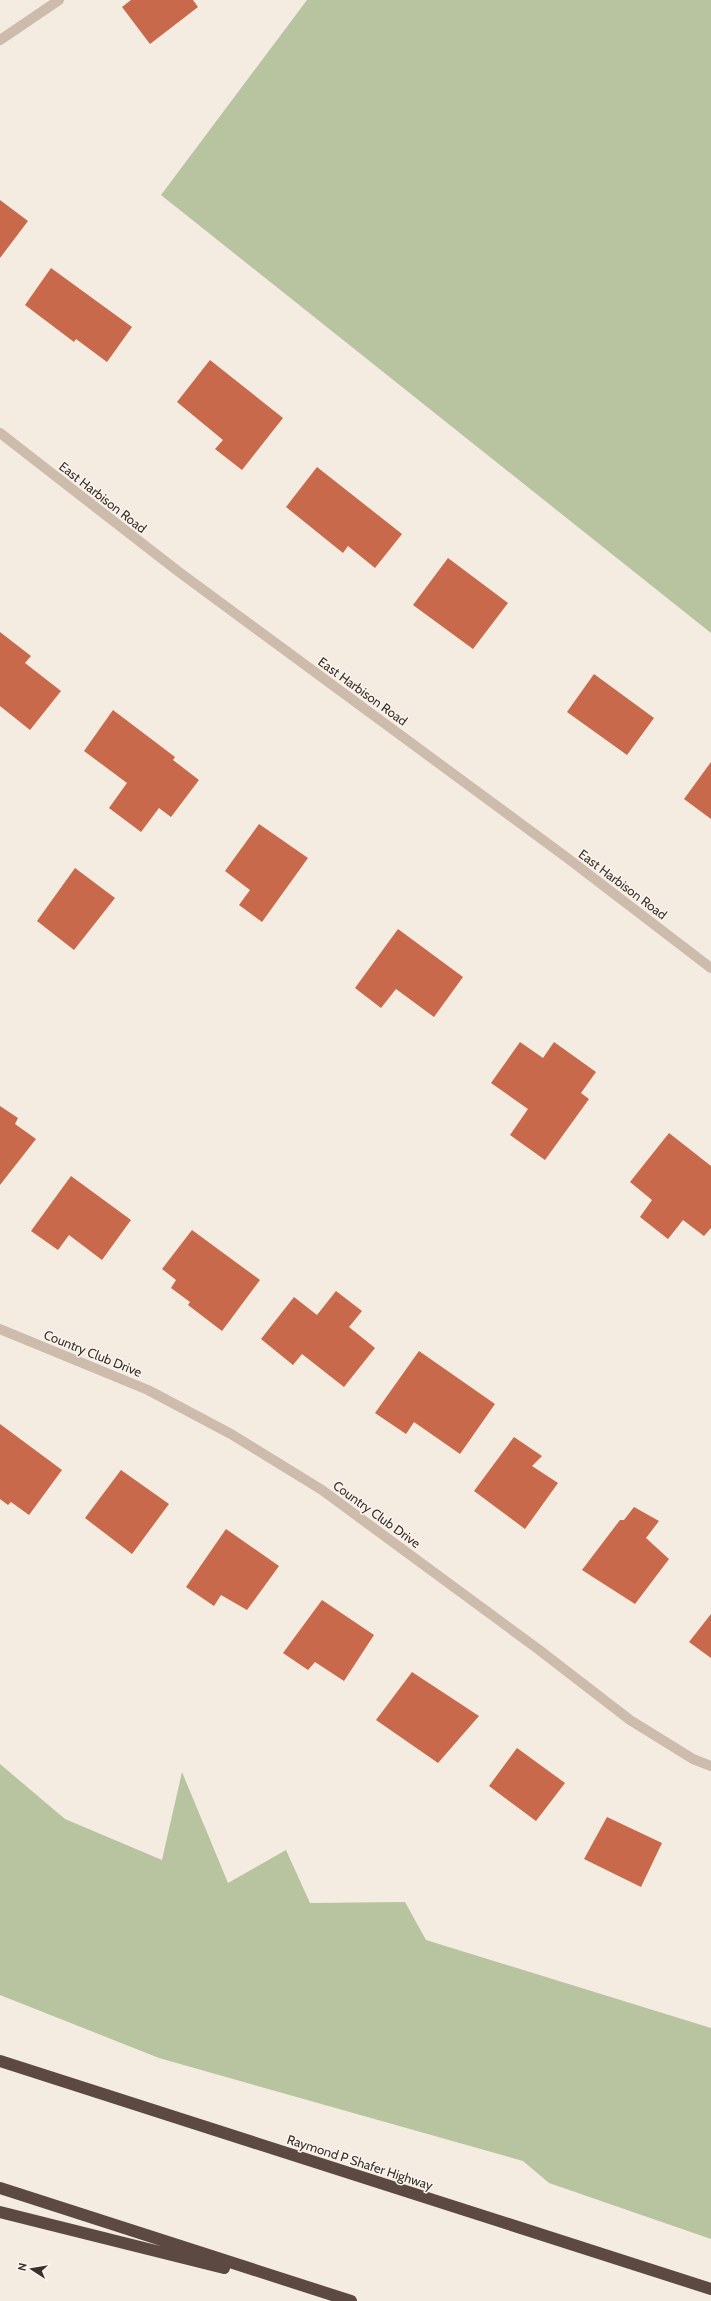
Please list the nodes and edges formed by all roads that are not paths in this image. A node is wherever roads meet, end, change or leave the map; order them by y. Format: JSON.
{"nodes":[{"id":1,"x":59,"y":0,"type":"edge"},
{"id":2,"x":0,"y":40,"type":"edge"},
{"id":3,"x":0,"y":433,"type":"edge"},
{"id":4,"x":711,"y":968,"type":"edge"},
{"id":5,"x":0,"y":1329,"type":"edge"},
{"id":6,"x":711,"y":1766,"type":"edge"},
{"id":7,"x":0,"y":2061,"type":"edge"},
{"id":8,"x":0,"y":2188,"type":"edge"},
{"id":9,"x":0,"y":2212,"type":"edge"},
{"id":10,"x":711,"y":2289,"type":"edge"},
{"id":11,"x":332,"y":2295,"type":"junction"},
{"id":12,"x":351,"y":2301,"type":"edge"}],
"edges":[{"from":1,"to":2,"type":"street"},
{"from":3,"to":4,"type":"street","name":"East Harbison Road"},
{"from":5,"to":6,"type":"street","name":"Country Club Drive"},
{"from":7,"to":10,"type":"highway","name":"Raymond P Shafer Highway"},
{"from":8,"to":11,"type":"highway"},
{"from":9,"to":11,"type":"highway"},
{"from":11,"to":12,"type":"highway"}]}
